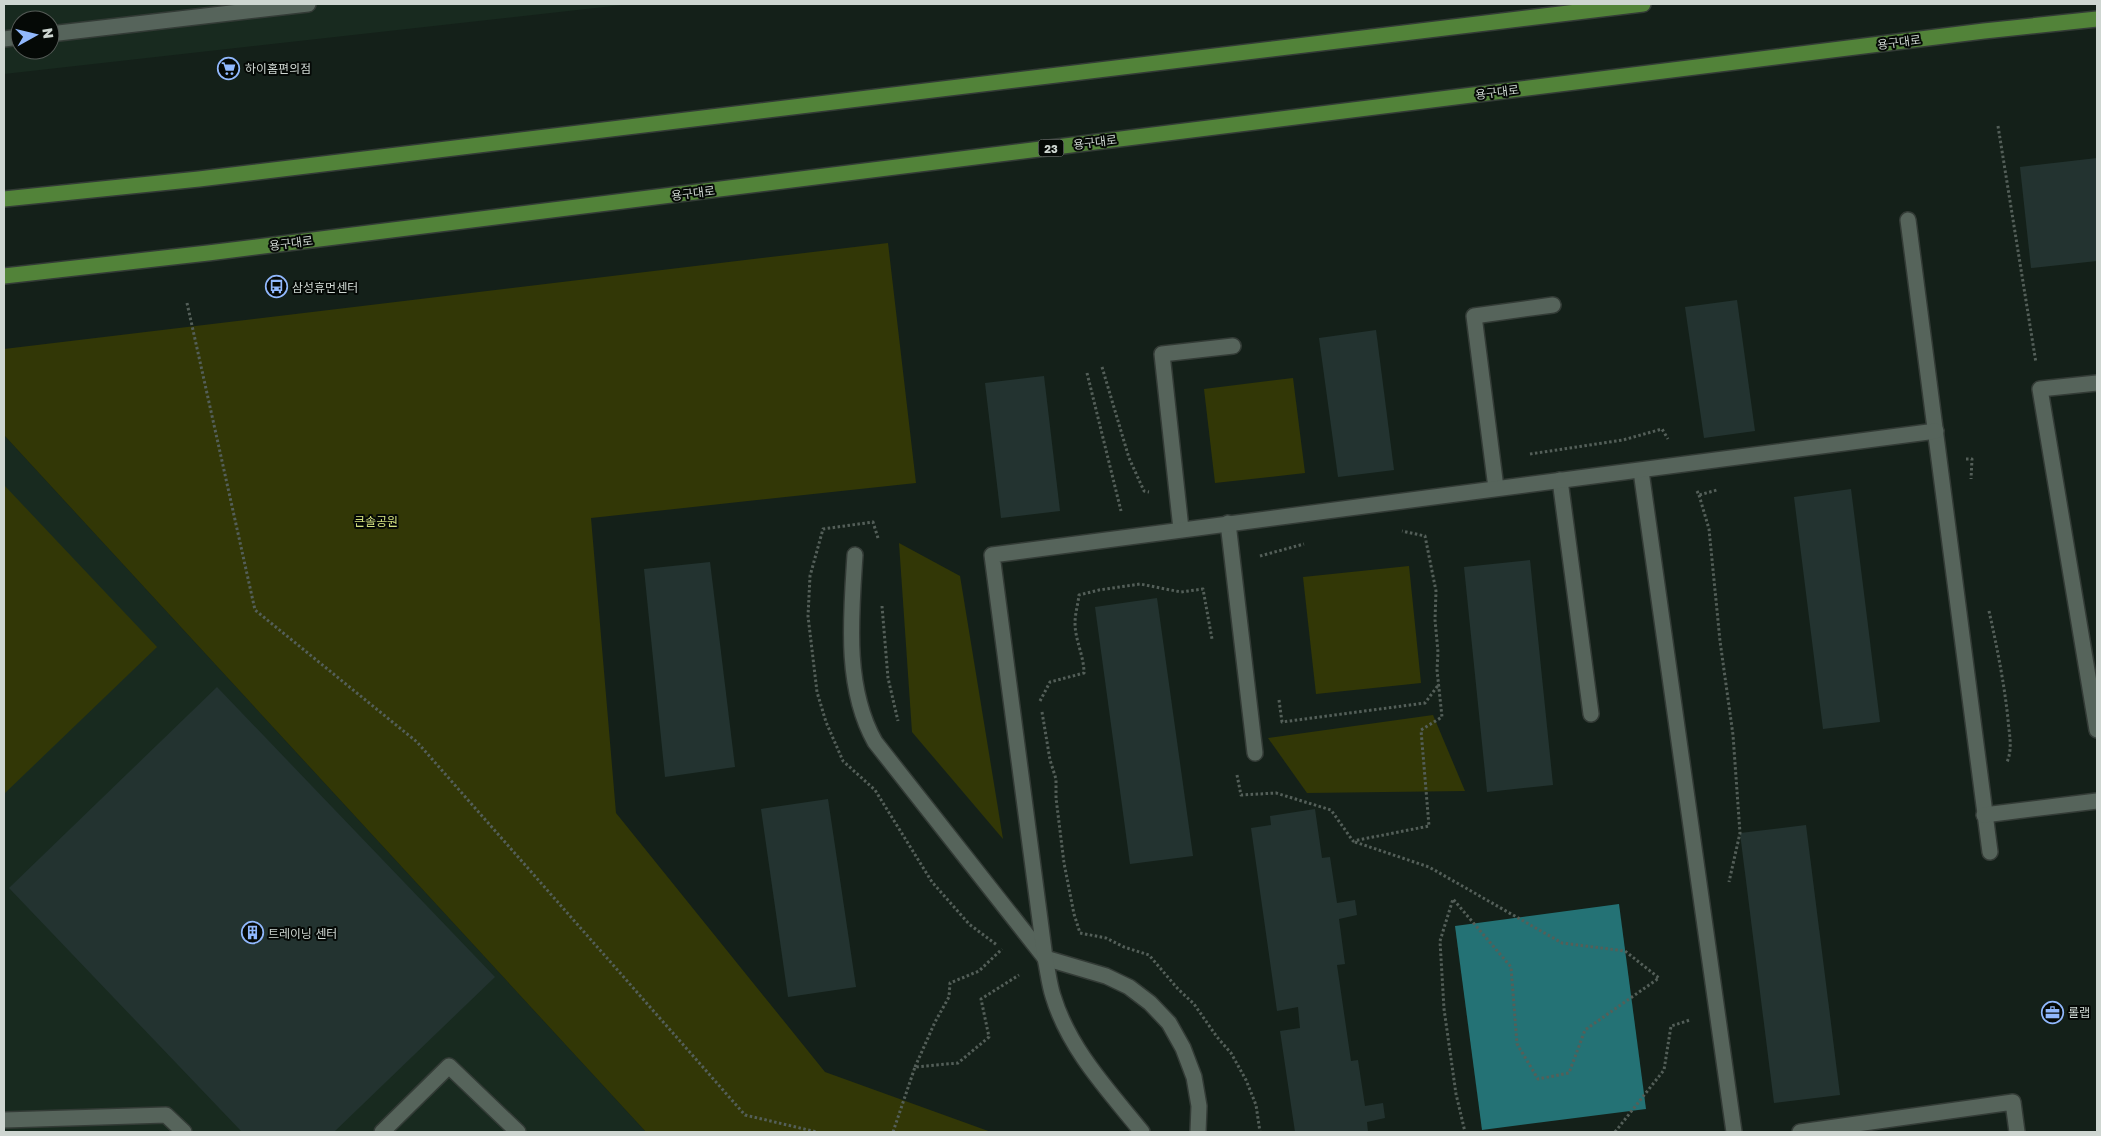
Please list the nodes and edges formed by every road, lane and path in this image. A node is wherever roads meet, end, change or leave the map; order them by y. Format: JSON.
{"nodes":[{"id":1,"x":308,"y":4,"type":"edge"},
{"id":2,"x":1643,"y":4,"type":"edge"},
{"id":3,"x":2097,"y":19,"type":"edge"},
{"id":4,"x":60,"y":33,"type":"edge"},
{"id":5,"x":1998,"y":126,"type":"dead end"},
{"id":6,"x":4,"y":199,"type":"edge"},
{"id":7,"x":1908,"y":220,"type":"dead end"},
{"id":8,"x":4,"y":276,"type":"edge"},
{"id":9,"x":187,"y":303,"type":"dead end"},
{"id":10,"x":1553,"y":305,"type":"dead end"},
{"id":11,"x":1233,"y":346,"type":"dead end"},
{"id":12,"x":1087,"y":373,"type":"dead end"},
{"id":13,"x":2097,"y":384,"type":"edge"},
{"id":14,"x":2040,"y":389,"type":"junction"},
{"id":15,"x":1936,"y":431,"type":"junction"},
{"id":16,"x":1641,"y":471,"type":"junction"},
{"id":17,"x":1560,"y":480,"type":"junction"},
{"id":18,"x":1496,"y":488,"type":"junction"},
{"id":19,"x":1122,"y":518,"type":"dead end"},
{"id":20,"x":1228,"y":523,"type":"junction"},
{"id":21,"x":1181,"y":529,"type":"junction"},
{"id":22,"x":1396,"y":531,"type":"dead end"},
{"id":23,"x":1307,"y":543,"type":"dead end"},
{"id":24,"x":880,"y":546,"type":"dead end"},
{"id":25,"x":856,"y":555,"type":"dead end"},
{"id":26,"x":1261,"y":565,"type":"dead end"},
{"id":27,"x":882,"y":598,"type":"dead end"},
{"id":28,"x":1212,"y":640,"type":"dead end"},
{"id":29,"x":1439,"y":684,"type":"junction"},
{"id":30,"x":1278,"y":694,"type":"dead end"},
{"id":31,"x":1039,"y":704,"type":"dead end"},
{"id":32,"x":1041,"y":710,"type":"dead end"},
{"id":33,"x":1591,"y":714,"type":"dead end"},
{"id":34,"x":900,"y":730,"type":"dead end"},
{"id":35,"x":2097,"y":730,"type":"edge"},
{"id":36,"x":1255,"y":753,"type":"dead end"},
{"id":37,"x":1237,"y":772,"type":"dead end"},
{"id":38,"x":2097,"y":801,"type":"edge"},
{"id":39,"x":1984,"y":815,"type":"junction"},
{"id":40,"x":1353,"y":841,"type":"junction"},
{"id":41,"x":1990,"y":852,"type":"dead end"},
{"id":42,"x":1045,"y":958,"type":"junction"},
{"id":43,"x":915,"y":1067,"type":"junction"},
{"id":44,"x":4,"y":1120,"type":"edge"},
{"id":45,"x":184,"y":1132,"type":"edge"},
{"id":46,"x":382,"y":1132,"type":"edge"},
{"id":47,"x":518,"y":1132,"type":"edge"},
{"id":48,"x":817,"y":1132,"type":"edge"},
{"id":49,"x":893,"y":1132,"type":"edge"},
{"id":50,"x":1142,"y":1132,"type":"edge"},
{"id":51,"x":1198,"y":1132,"type":"edge"},
{"id":52,"x":1260,"y":1132,"type":"edge"},
{"id":53,"x":1465,"y":1132,"type":"edge"},
{"id":54,"x":1734,"y":1132,"type":"edge"},
{"id":55,"x":1800,"y":1132,"type":"edge"},
{"id":56,"x":2017,"y":1132,"type":"edge"}],
"edges":[{"from":1,"to":4,"type":"street"},
{"from":2,"to":6,"type":"main road"},
{"from":3,"to":8,"type":"main road","name":"용구대로","number":"23"},
{"from":5,"to":14,"type":"path"},
{"from":7,"to":15,"type":"street"},
{"from":9,"to":48,"type":"path"},
{"from":10,"to":18,"type":"street"},
{"from":11,"to":21,"type":"street"},
{"from":12,"to":19,"type":"path"},
{"from":13,"to":14,"type":"street"},
{"from":14,"to":35,"type":"street"},
{"from":15,"to":16,"type":"street"},
{"from":15,"to":39,"type":"street"},
{"from":16,"to":17,"type":"street"},
{"from":16,"to":54,"type":"street"},
{"from":17,"to":18,"type":"street"},
{"from":17,"to":33,"type":"street"},
{"from":18,"to":20,"type":"street"},
{"from":20,"to":21,"type":"street"},
{"from":20,"to":36,"type":"street"},
{"from":21,"to":42,"type":"street"},
{"from":22,"to":29,"type":"path"},
{"from":23,"to":26,"type":"path"},
{"from":24,"to":43,"type":"path"},
{"from":25,"to":42,"type":"street"},
{"from":27,"to":34,"type":"path"},
{"from":28,"to":31,"type":"path"},
{"from":29,"to":30,"type":"path"},
{"from":29,"to":40,"type":"path"},
{"from":32,"to":52,"type":"path"},
{"from":37,"to":40,"type":"path"},
{"from":38,"to":39,"type":"street"},
{"from":39,"to":41,"type":"street"},
{"from":40,"to":53,"type":"path"},
{"from":42,"to":43,"type":"path"},
{"from":42,"to":50,"type":"street"},
{"from":42,"to":51,"type":"street"},
{"from":43,"to":49,"type":"path"},
{"from":44,"to":45,"type":"street"},
{"from":46,"to":47,"type":"street"},
{"from":55,"to":56,"type":"street"}]}
